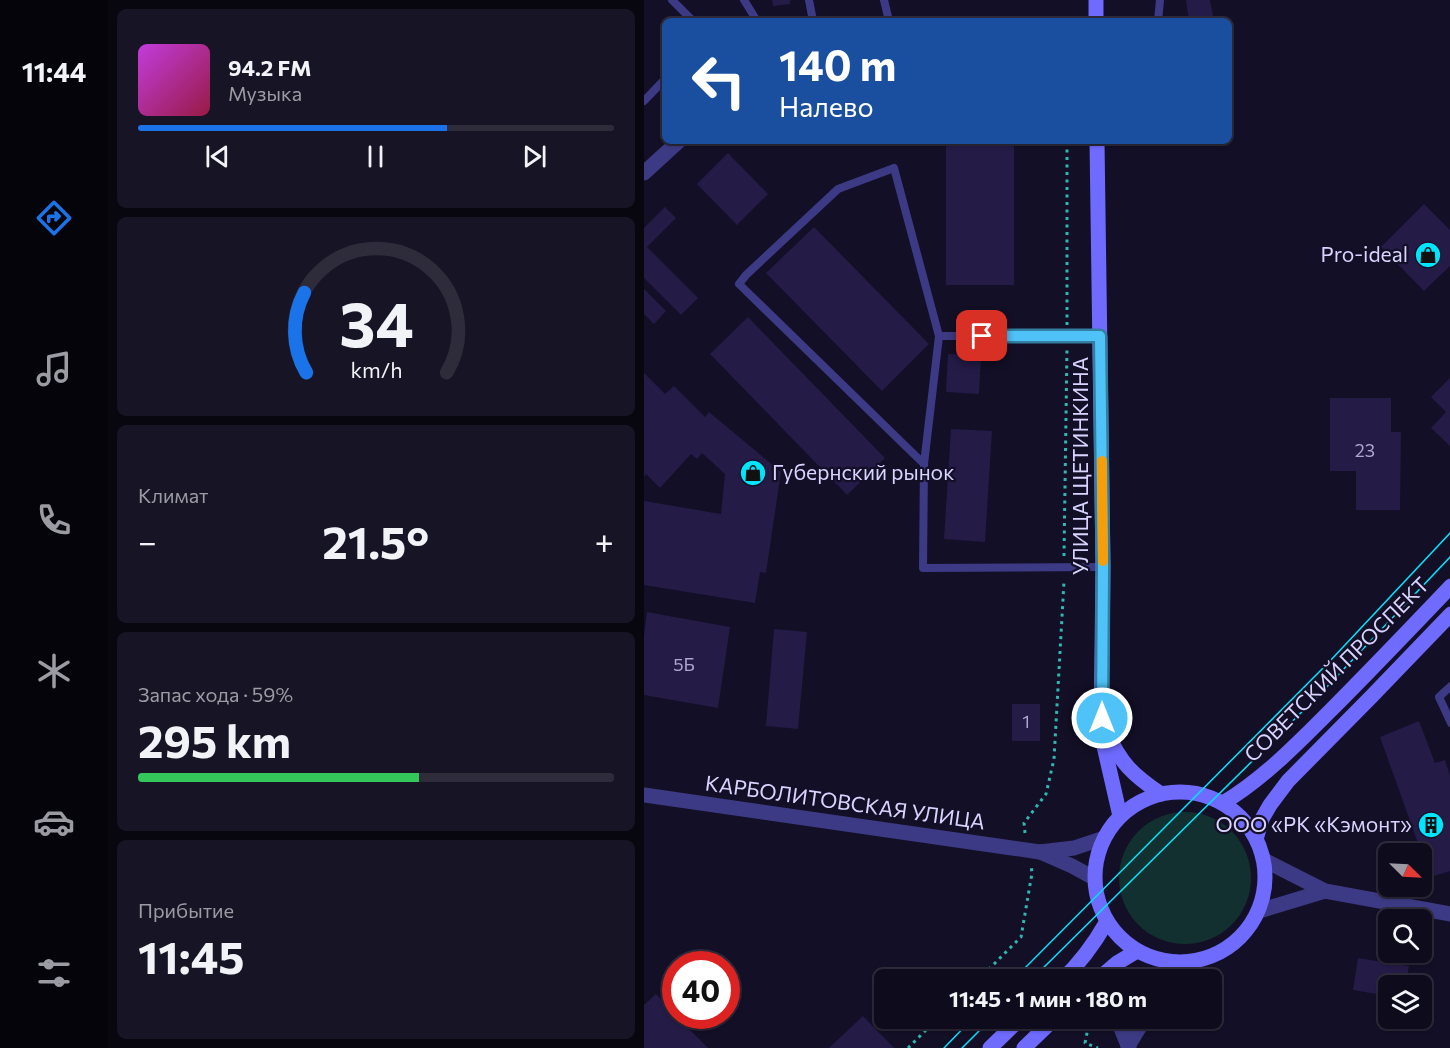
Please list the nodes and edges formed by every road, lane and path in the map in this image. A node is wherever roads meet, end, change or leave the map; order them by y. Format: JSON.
{"nodes":[{"id":1,"x":672,"y":0,"type":"edge"},
{"id":2,"x":744,"y":0,"type":"edge"},
{"id":3,"x":809,"y":0,"type":"edge"},
{"id":4,"x":884,"y":0,"type":"edge"},
{"id":5,"x":1096,"y":0,"type":"edge"},
{"id":6,"x":1160,"y":0,"type":"edge"},
{"id":7,"x":691,"y":18,"type":"edge"},
{"id":8,"x":755,"y":18,"type":"edge"},
{"id":9,"x":812,"y":18,"type":"edge"},
{"id":10,"x":888,"y":18,"type":"edge"},
{"id":11,"x":1096,"y":18,"type":"edge"},
{"id":12,"x":1158,"y":18,"type":"edge"},
{"id":13,"x":662,"y":82,"type":"edge"},
{"id":14,"x":644,"y":101,"type":"edge"},
{"id":15,"x":676,"y":144,"type":"edge"},
{"id":16,"x":1097,"y":144,"type":"edge"},
{"id":17,"x":644,"y":173,"type":"edge"},
{"id":18,"x":939,"y":336,"type":"junction"},
{"id":19,"x":1100,"y":336,"type":"junction"},
{"id":20,"x":924,"y":464,"type":"junction"},
{"id":21,"x":1103,"y":567,"type":"junction"},
{"id":22,"x":1451,"y":586,"type":"edge"},
{"id":23,"x":1451,"y":615,"type":"edge"},
{"id":24,"x":1451,"y":686,"type":"edge"},
{"id":25,"x":1102,"y":718,"type":"junction"},
{"id":26,"x":1451,"y":723,"type":"edge"},
{"id":27,"x":1161,"y":794,"type":"junction"},
{"id":28,"x":644,"y":795,"type":"edge"},
{"id":29,"x":1223,"y":803,"type":"junction"},
{"id":30,"x":1120,"y":816,"type":"junction"},
{"id":31,"x":1257,"y":836,"type":"junction"},
{"id":32,"x":1104,"y":838,"type":"junction"},
{"id":33,"x":1040,"y":852,"type":"junction"},
{"id":34,"x":1264,"y":860,"type":"junction"},
{"id":35,"x":1094,"y":878,"type":"junction"},
{"id":36,"x":1325,"y":891,"type":"junction"},
{"id":37,"x":1259,"y":911,"type":"junction"},
{"id":38,"x":1451,"y":914,"type":"edge"},
{"id":39,"x":1106,"y":923,"type":"junction"},
{"id":40,"x":1137,"y":951,"type":"junction"},
{"id":41,"x":1179,"y":963,"type":"junction"},
{"id":42,"x":1072,"y":969,"type":"edge"},
{"id":43,"x":1110,"y":969,"type":"edge"},
{"id":44,"x":1175,"y":969,"type":"edge"},
{"id":45,"x":927,"y":1029,"type":"edge"},
{"id":46,"x":1010,"y":1029,"type":"edge"},
{"id":47,"x":1044,"y":1029,"type":"edge"},
{"id":48,"x":1088,"y":1029,"type":"edge"},
{"id":49,"x":1122,"y":1029,"type":"edge"},
{"id":50,"x":1139,"y":1029,"type":"edge"},
{"id":51,"x":1129,"y":1047,"type":"edge"},
{"id":52,"x":908,"y":1048,"type":"edge"},
{"id":53,"x":990,"y":1048,"type":"edge"},
{"id":54,"x":1024,"y":1048,"type":"edge"},
{"id":55,"x":1098,"y":1048,"type":"edge"}],
"edges":[{"from":1,"to":7,"type":"lane"},
{"from":2,"to":8,"type":"lane"},
{"from":3,"to":9,"type":"lane"},
{"from":4,"to":10,"type":"lane"},
{"from":5,"to":11,"type":"main road"},
{"from":6,"to":12,"type":"lane"},
{"from":13,"to":14,"type":"lane"},
{"from":15,"to":17,"type":"street"},
{"from":16,"to":19,"type":"main road","name":"УЛИЦА ЩЕТИНКИНА"},
{"from":18,"to":19,"type":"lane"},
{"from":18,"to":20,"type":"lane"},
{"from":18,"to":20,"type":"lane"},
{"from":19,"to":21,"type":"main road","name":"УЛИЦА ЩЕТИНКИНА"},
{"from":20,"to":21,"type":"lane"},
{"from":21,"to":25,"type":"main road","name":"УЛИЦА ЩЕТИНКИНА"},
{"from":22,"to":29,"type":"main road","name":"СОВЕТСКИЙ ПРОСПЕКТ"},
{"from":23,"to":31,"type":"main road","name":"СОВЕТСКИЙ ПРОСПЕКТ"},
{"from":24,"to":26,"type":"lane"},
{"from":25,"to":27,"type":"main road"},
{"from":25,"to":30,"type":"main road","name":"УЛИЦА ЩЕТИНКИНА"},
{"from":27,"to":29,"type":"main road"},
{"from":27,"to":30,"type":"main road"},
{"from":28,"to":33,"type":"street","name":"КАРБОЛИТОВСКАЯ УЛИЦА"},
{"from":29,"to":31,"type":"main road"},
{"from":30,"to":32,"type":"main road"},
{"from":31,"to":34,"type":"main road"},
{"from":32,"to":33,"type":"street","name":"КАРБОЛИТОВСКАЯ УЛИЦА"},
{"from":32,"to":35,"type":"main road"},
{"from":33,"to":35,"type":"street","name":"КАРБОЛИТОВСКАЯ УЛИЦА"},
{"from":34,"to":36,"type":"street"},
{"from":34,"to":37,"type":"main road"},
{"from":35,"to":39,"type":"main road"},
{"from":36,"to":37,"type":"street"},
{"from":36,"to":38,"type":"street"},
{"from":37,"to":41,"type":"main road"},
{"from":39,"to":40,"type":"main road"},
{"from":39,"to":42,"type":"main road"},
{"from":40,"to":41,"type":"main road"},
{"from":40,"to":43,"type":"main road"},
{"from":41,"to":44,"type":"street"},
{"from":45,"to":52,"type":"path"},
{"from":46,"to":53,"type":"main road"},
{"from":47,"to":54,"type":"main road"},
{"from":48,"to":55,"type":"path"},
{"from":49,"to":51,"type":"street"},
{"from":50,"to":51,"type":"street"}]}
